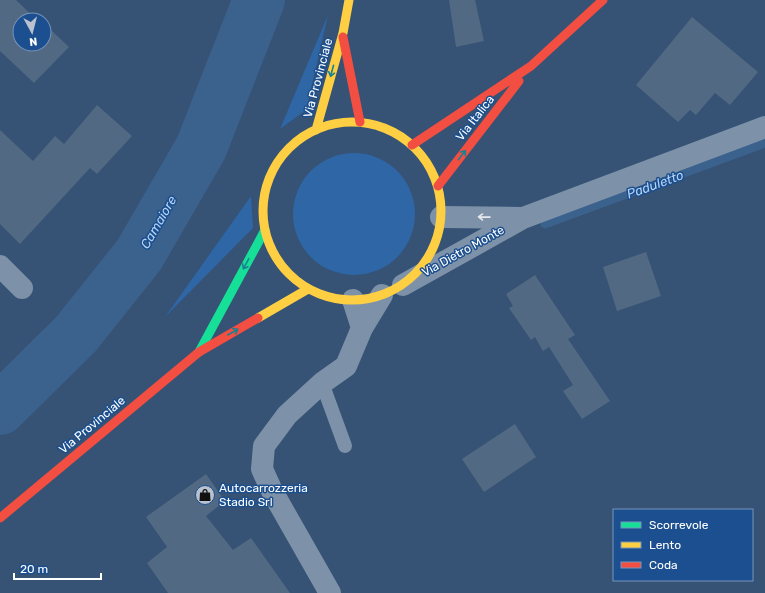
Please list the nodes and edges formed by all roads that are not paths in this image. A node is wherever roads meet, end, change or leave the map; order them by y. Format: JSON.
{"nodes":[{"id":1,"x":349,"y":0,"type":"edge"},
{"id":2,"x":603,"y":0,"type":"edge"},
{"id":3,"x":342,"y":33,"type":"junction"},
{"id":4,"x":531,"y":66,"type":"junction"},
{"id":5,"x":360,"y":122,"type":"junction"},
{"id":6,"x":765,"y":128,"type":"edge"},
{"id":7,"x":316,"y":130,"type":"junction"},
{"id":8,"x":412,"y":145,"type":"junction"},
{"id":9,"x":438,"y":186,"type":"junction"},
{"id":10,"x":442,"y":217,"type":"junction"},
{"id":11,"x":523,"y":218,"type":"junction"},
{"id":12,"x":265,"y":230,"type":"junction"},
{"id":13,"x":0,"y":266,"type":"edge"},
{"id":14,"x":402,"y":285,"type":"junction"},
{"id":15,"x":22,"y":288,"type":"dead end"},
{"id":16,"x":308,"y":289,"type":"junction"},
{"id":17,"x":382,"y":295,"type":"junction"},
{"id":18,"x":353,"y":300,"type":"junction"},
{"id":19,"x":362,"y":328,"type":"junction"},
{"id":20,"x":199,"y":352,"type":"junction"},
{"id":21,"x":322,"y":382,"type":"junction"},
{"id":22,"x":345,"y":446,"type":"dead end"},
{"id":23,"x":0,"y":518,"type":"edge"},
{"id":24,"x":330,"y":593,"type":"edge"}],
"edges":[{"from":1,"to":3,"type":"main road","name":"Via Provinciale"},
{"from":2,"to":4,"type":"main road","name":"Via Italica"},
{"from":3,"to":5,"type":"main road","name":"Via Provinciale"},
{"from":3,"to":7,"type":"main road","name":"Via Provinciale","one_way":true},
{"from":4,"to":8,"type":"main road","name":"Via Italica"},
{"from":9,"to":4,"type":"main road","name":"Via Italica","one_way":true},
{"from":5,"to":7,"type":"main road","name":"Via Provinciale"},
{"from":5,"to":8,"type":"main road","name":"Via Provinciale"},
{"from":6,"to":11,"type":"street","name":"Via Dietro Monte"},
{"from":7,"to":12,"type":"main road","name":"Via Provinciale"},
{"from":8,"to":9,"type":"main road","name":"Via Provinciale"},
{"from":9,"to":10,"type":"main road","name":"Via Provinciale"},
{"from":11,"to":10,"type":"street","name":"Via Dietro Monte","one_way":true},
{"from":10,"to":14,"type":"main road","name":"Via Provinciale"},
{"from":11,"to":14,"type":"street","name":"Via Dietro Monte"},
{"from":12,"to":16,"type":"main road","name":"Via Provinciale"},
{"from":12,"to":20,"type":"main road","name":"Via Provinciale","one_way":true},
{"from":13,"to":15,"type":"street"},
{"from":14,"to":17,"type":"main road","name":"Via Provinciale"},
{"from":16,"to":18,"type":"main road","name":"Via Provinciale"},
{"from":20,"to":16,"type":"main road","name":"Via Provinciale","one_way":true},
{"from":17,"to":18,"type":"main road","name":"Via Provinciale"},
{"from":17,"to":19,"type":"street"},
{"from":18,"to":19,"type":"street"},
{"from":19,"to":21,"type":"street"},
{"from":20,"to":23,"type":"main road","name":"Via Provinciale"},
{"from":21,"to":22,"type":"lane"},
{"from":21,"to":24,"type":"street"}]}
